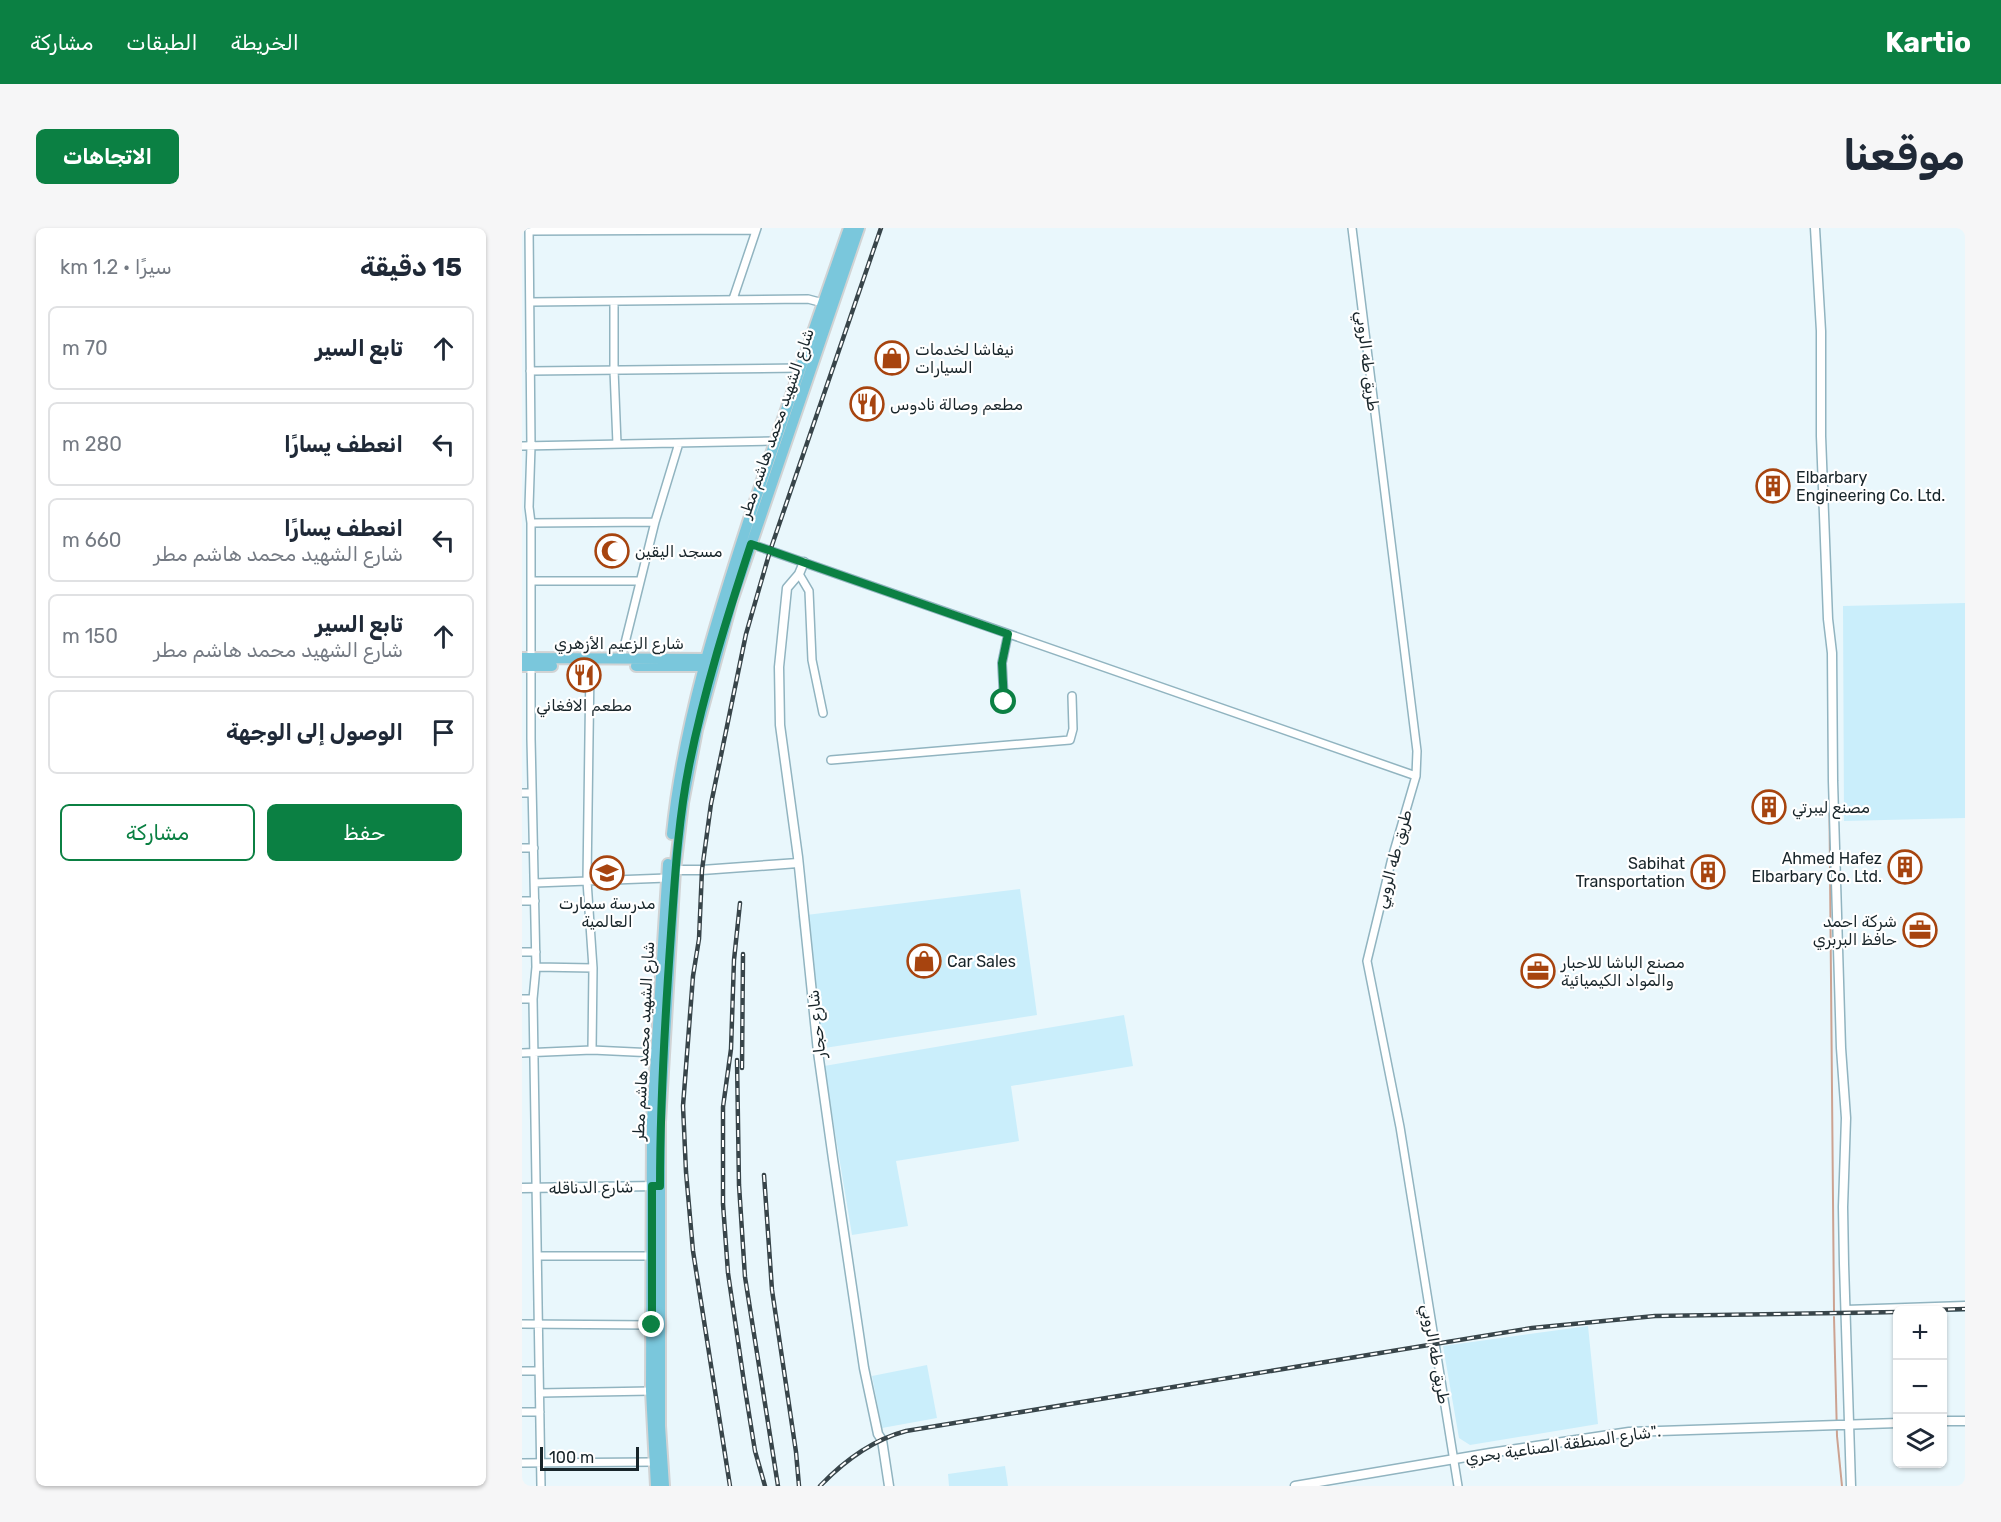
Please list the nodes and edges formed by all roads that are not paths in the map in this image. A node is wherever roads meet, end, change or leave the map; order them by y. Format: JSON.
{"nodes":[{"id":1,"x":849,"y":228,"type":"edge"},
{"id":2,"x":859,"y":228,"type":"edge"},
{"id":3,"x":1352,"y":228,"type":"edge"},
{"id":4,"x":1815,"y":228,"type":"edge"},
{"id":5,"x":529,"y":229,"type":"edge"},
{"id":6,"x":757,"y":229,"type":"edge"},
{"id":7,"x":525,"y":241,"type":"edge"},
{"id":8,"x":526,"y":291,"type":"edge"},
{"id":9,"x":733,"y":299,"type":"junction"},
{"id":10,"x":530,"y":302,"type":"junction"},
{"id":11,"x":614,"y":302,"type":"junction"},
{"id":12,"x":823,"y":303,"type":"junction"},
{"id":13,"x":525,"y":341,"type":"edge"},
{"id":14,"x":801,"y":368,"type":"junction"},
{"id":15,"x":530,"y":370,"type":"junction"},
{"id":16,"x":614,"y":370,"type":"junction"},
{"id":17,"x":775,"y":441,"type":"junction"},
{"id":18,"x":679,"y":443,"type":"junction"},
{"id":19,"x":617,"y":444,"type":"junction"},
{"id":20,"x":522,"y":446,"type":"edge"},
{"id":21,"x":531,"y":446,"type":"junction"},
{"id":22,"x":526,"y":507,"type":"edge"},
{"id":23,"x":655,"y":522,"type":"junction"},
{"id":24,"x":531,"y":523,"type":"junction"},
{"id":25,"x":751,"y":544,"type":"junction"},
{"id":26,"x":804,"y":562,"type":"junction"},
{"id":27,"x":799,"y":574,"type":"junction"},
{"id":28,"x":640,"y":580,"type":"junction"},
{"id":29,"x":531,"y":581,"type":"junction"},
{"id":30,"x":1008,"y":634,"type":"junction"},
{"id":31,"x":621,"y":659,"type":"junction"},
{"id":32,"x":527,"y":662,"type":"edge"},
{"id":33,"x":710,"y":663,"type":"junction"},
{"id":34,"x":590,"y":666,"type":"junction"},
{"id":35,"x":1072,"y":696,"type":"dead end"},
{"id":36,"x":1004,"y":702,"type":"dead end"},
{"id":37,"x":823,"y":713,"type":"dead end"},
{"id":38,"x":522,"y":739,"type":"edge"},
{"id":39,"x":531,"y":739,"type":"junction"},
{"id":40,"x":831,"y":759,"type":"dead end"},
{"id":41,"x":1416,"y":777,"type":"junction"},
{"id":42,"x":522,"y":793,"type":"edge"},
{"id":43,"x":532,"y":793,"type":"junction"},
{"id":44,"x":522,"y":848,"type":"edge"},
{"id":45,"x":534,"y":848,"type":"junction"},
{"id":46,"x":798,"y":863,"type":"junction"},
{"id":47,"x":671,"y":874,"type":"junction"},
{"id":48,"x":587,"y":881,"type":"junction"},
{"id":49,"x":535,"y":883,"type":"junction"},
{"id":50,"x":522,"y":901,"type":"edge"},
{"id":51,"x":535,"y":901,"type":"junction"},
{"id":52,"x":522,"y":952,"type":"edge"},
{"id":53,"x":536,"y":952,"type":"junction"},
{"id":54,"x":536,"y":967,"type":"junction"},
{"id":55,"x":593,"y":968,"type":"junction"},
{"id":56,"x":522,"y":999,"type":"edge"},
{"id":57,"x":533,"y":999,"type":"junction"},
{"id":58,"x":592,"y":1050,"type":"junction"},
{"id":59,"x":522,"y":1053,"type":"edge"},
{"id":60,"x":535,"y":1053,"type":"junction"},
{"id":61,"x":655,"y":1053,"type":"junction"},
{"id":62,"x":656,"y":1186,"type":"junction"},
{"id":63,"x":522,"y":1188,"type":"edge"},
{"id":64,"x":536,"y":1188,"type":"junction"},
{"id":65,"x":538,"y":1256,"type":"junction"},
{"id":66,"x":652,"y":1256,"type":"junction"},
{"id":67,"x":1965,"y":1306,"type":"edge"},
{"id":68,"x":1846,"y":1310,"type":"junction"},
{"id":69,"x":522,"y":1324,"type":"edge"},
{"id":70,"x":539,"y":1324,"type":"junction"},
{"id":71,"x":652,"y":1325,"type":"junction"},
{"id":72,"x":522,"y":1371,"type":"edge"},
{"id":73,"x":540,"y":1371,"type":"junction"},
{"id":74,"x":651,"y":1391,"type":"junction"},
{"id":75,"x":540,"y":1393,"type":"junction"},
{"id":76,"x":522,"y":1412,"type":"edge"},
{"id":77,"x":540,"y":1412,"type":"junction"},
{"id":78,"x":1965,"y":1420,"type":"edge"},
{"id":79,"x":1947,"y":1421,"type":"edge"},
{"id":80,"x":1893,"y":1423,"type":"edge"},
{"id":81,"x":1841,"y":1425,"type":"junction"},
{"id":82,"x":1454,"y":1459,"type":"junction"},
{"id":83,"x":654,"y":1462,"type":"junction"},
{"id":84,"x":522,"y":1463,"type":"edge"},
{"id":85,"x":540,"y":1463,"type":"junction"},
{"id":86,"x":541,"y":1486,"type":"edge"},
{"id":87,"x":656,"y":1486,"type":"edge"},
{"id":88,"x":664,"y":1486,"type":"edge"},
{"id":89,"x":890,"y":1486,"type":"edge"},
{"id":90,"x":1294,"y":1486,"type":"edge"},
{"id":91,"x":1458,"y":1486,"type":"edge"},
{"id":92,"x":1851,"y":1486,"type":"edge"}],
"edges":[{"from":1,"to":12,"type":"main road","name":"شارع الشهيد محمد هاشم مطر"},
{"from":2,"to":25,"type":"main road","name":"شارع الشهيد محمد هاشم مطر"},
{"from":3,"to":41,"type":"street","name":"طريق طه الروبي"},
{"from":4,"to":68,"type":"street"},
{"from":5,"to":6,"type":"street"},
{"from":5,"to":7,"type":"street"},
{"from":6,"to":9,"type":"street"},
{"from":7,"to":8,"type":"street"},
{"from":8,"to":10,"type":"street"},
{"from":9,"to":11,"type":"street"},
{"from":9,"to":12,"type":"street"},
{"from":10,"to":11,"type":"street"},
{"from":10,"to":13,"type":"street"},
{"from":11,"to":16,"type":"street"},
{"from":12,"to":14,"type":"main road","name":"شارع الشهيد محمد هاشم مطر"},
{"from":13,"to":15,"type":"street"},
{"from":14,"to":16,"type":"street"},
{"from":14,"to":17,"type":"main road","name":"شارع الشهيد محمد هاشم مطر"},
{"from":15,"to":16,"type":"street"},
{"from":15,"to":21,"type":"street"},
{"from":16,"to":19,"type":"street"},
{"from":17,"to":18,"type":"street"},
{"from":17,"to":33,"type":"main road","name":"شارع الشهيد محمد هاشم مطر"},
{"from":18,"to":19,"type":"street"},
{"from":18,"to":23,"type":"street"},
{"from":19,"to":21,"type":"street"},
{"from":20,"to":21,"type":"street"},
{"from":21,"to":22,"type":"street"},
{"from":22,"to":24,"type":"street"},
{"from":23,"to":24,"type":"street"},
{"from":23,"to":28,"type":"street"},
{"from":24,"to":29,"type":"street"},
{"from":25,"to":26,"type":"street"},
{"from":25,"to":33,"type":"main road","name":"شارع الشهيد محمد هاشم مطر"},
{"from":26,"to":27,"type":"street","name":"شارع حجار"},
{"from":26,"to":30,"type":"street"},
{"from":27,"to":37,"type":"street"},
{"from":27,"to":46,"type":"street","name":"شارع حجار"},
{"from":28,"to":29,"type":"street"},
{"from":28,"to":31,"type":"street"},
{"from":29,"to":32,"type":"street"},
{"from":30,"to":36,"type":"street"},
{"from":30,"to":41,"type":"street"},
{"from":31,"to":32,"type":"main road","name":"شارع الزعيم الأزهري"},
{"from":31,"to":33,"type":"main road","name":"شارع الزعيم الأزهري"},
{"from":32,"to":34,"type":"main road","name":"شارع الزعيم الأزهري"},
{"from":32,"to":39,"type":"street"},
{"from":33,"to":34,"type":"main road","name":"شارع الزعيم الأزهري"},
{"from":33,"to":47,"type":"main road","name":"شارع الشهيد محمد هاشم مطر"},
{"from":34,"to":48,"type":"street"},
{"from":35,"to":40,"type":"street"},
{"from":38,"to":39,"type":"street"},
{"from":39,"to":43,"type":"street"},
{"from":41,"to":82,"type":"street","name":"طريق طه الروبي"},
{"from":42,"to":43,"type":"street"},
{"from":43,"to":45,"type":"street"},
{"from":44,"to":45,"type":"street"},
{"from":45,"to":49,"type":"street"},
{"from":46,"to":47,"type":"street"},
{"from":46,"to":89,"type":"street","name":"شارع حجار"},
{"from":47,"to":48,"type":"street"},
{"from":47,"to":61,"type":"main road","name":"شارع الشهيد محمد هاشم مطر"},
{"from":47,"to":62,"type":"main road","name":"شارع الشهيد محمد هاشم مطر"},
{"from":48,"to":49,"type":"street"},
{"from":48,"to":55,"type":"street"},
{"from":49,"to":51,"type":"street"},
{"from":50,"to":51,"type":"street"},
{"from":51,"to":53,"type":"street"},
{"from":52,"to":53,"type":"street"},
{"from":53,"to":54,"type":"street"},
{"from":54,"to":55,"type":"street"},
{"from":54,"to":57,"type":"street"},
{"from":55,"to":58,"type":"street"},
{"from":56,"to":57,"type":"street"},
{"from":57,"to":60,"type":"street"},
{"from":58,"to":60,"type":"street"},
{"from":58,"to":61,"type":"street"},
{"from":59,"to":60,"type":"street"},
{"from":60,"to":64,"type":"street"},
{"from":61,"to":62,"type":"main road","name":"شارع الشهيد محمد هاشم مطر"},
{"from":62,"to":64,"type":"street","name":"شارع الدناقله"},
{"from":62,"to":66,"type":"main road","name":"شارع الشهيد محمد هاشم مطر"},
{"from":62,"to":88,"type":"main road","name":"شارع الشهيد محمد هاشم مطر"},
{"from":63,"to":64,"type":"street","name":"شارع الدناقله"},
{"from":64,"to":65,"type":"street"},
{"from":65,"to":66,"type":"street"},
{"from":65,"to":70,"type":"street"},
{"from":66,"to":71,"type":"main road","name":"شارع الشهيد محمد هاشم مطر"},
{"from":67,"to":68,"type":"street"},
{"from":68,"to":81,"type":"street"},
{"from":69,"to":70,"type":"street"},
{"from":70,"to":71,"type":"street"},
{"from":70,"to":73,"type":"street"},
{"from":71,"to":74,"type":"main road","name":"شارع الشهيد محمد هاشم مطر"},
{"from":72,"to":73,"type":"street"},
{"from":73,"to":75,"type":"street"},
{"from":74,"to":75,"type":"street"},
{"from":74,"to":83,"type":"main road","name":"شارع الشهيد محمد هاشم مطر"},
{"from":75,"to":77,"type":"street"},
{"from":76,"to":77,"type":"street"},
{"from":77,"to":85,"type":"street"},
{"from":78,"to":79,"type":"street"},
{"from":80,"to":81,"type":"street","name":"شارع المنطقة الصناعية بحري\"."},
{"from":81,"to":82,"type":"street","name":"شارع المنطقة الصناعية بحري\"."},
{"from":81,"to":92,"type":"street"},
{"from":82,"to":90,"type":"street","name":"شارع المنطقة الصناعية بحري\"."},
{"from":82,"to":91,"type":"street","name":"طريق طه الروبي"},
{"from":83,"to":85,"type":"street"},
{"from":83,"to":87,"type":"main road","name":"شارع الشهيد محمد هاشم مطر"},
{"from":84,"to":85,"type":"street"},
{"from":85,"to":86,"type":"street"}]}
